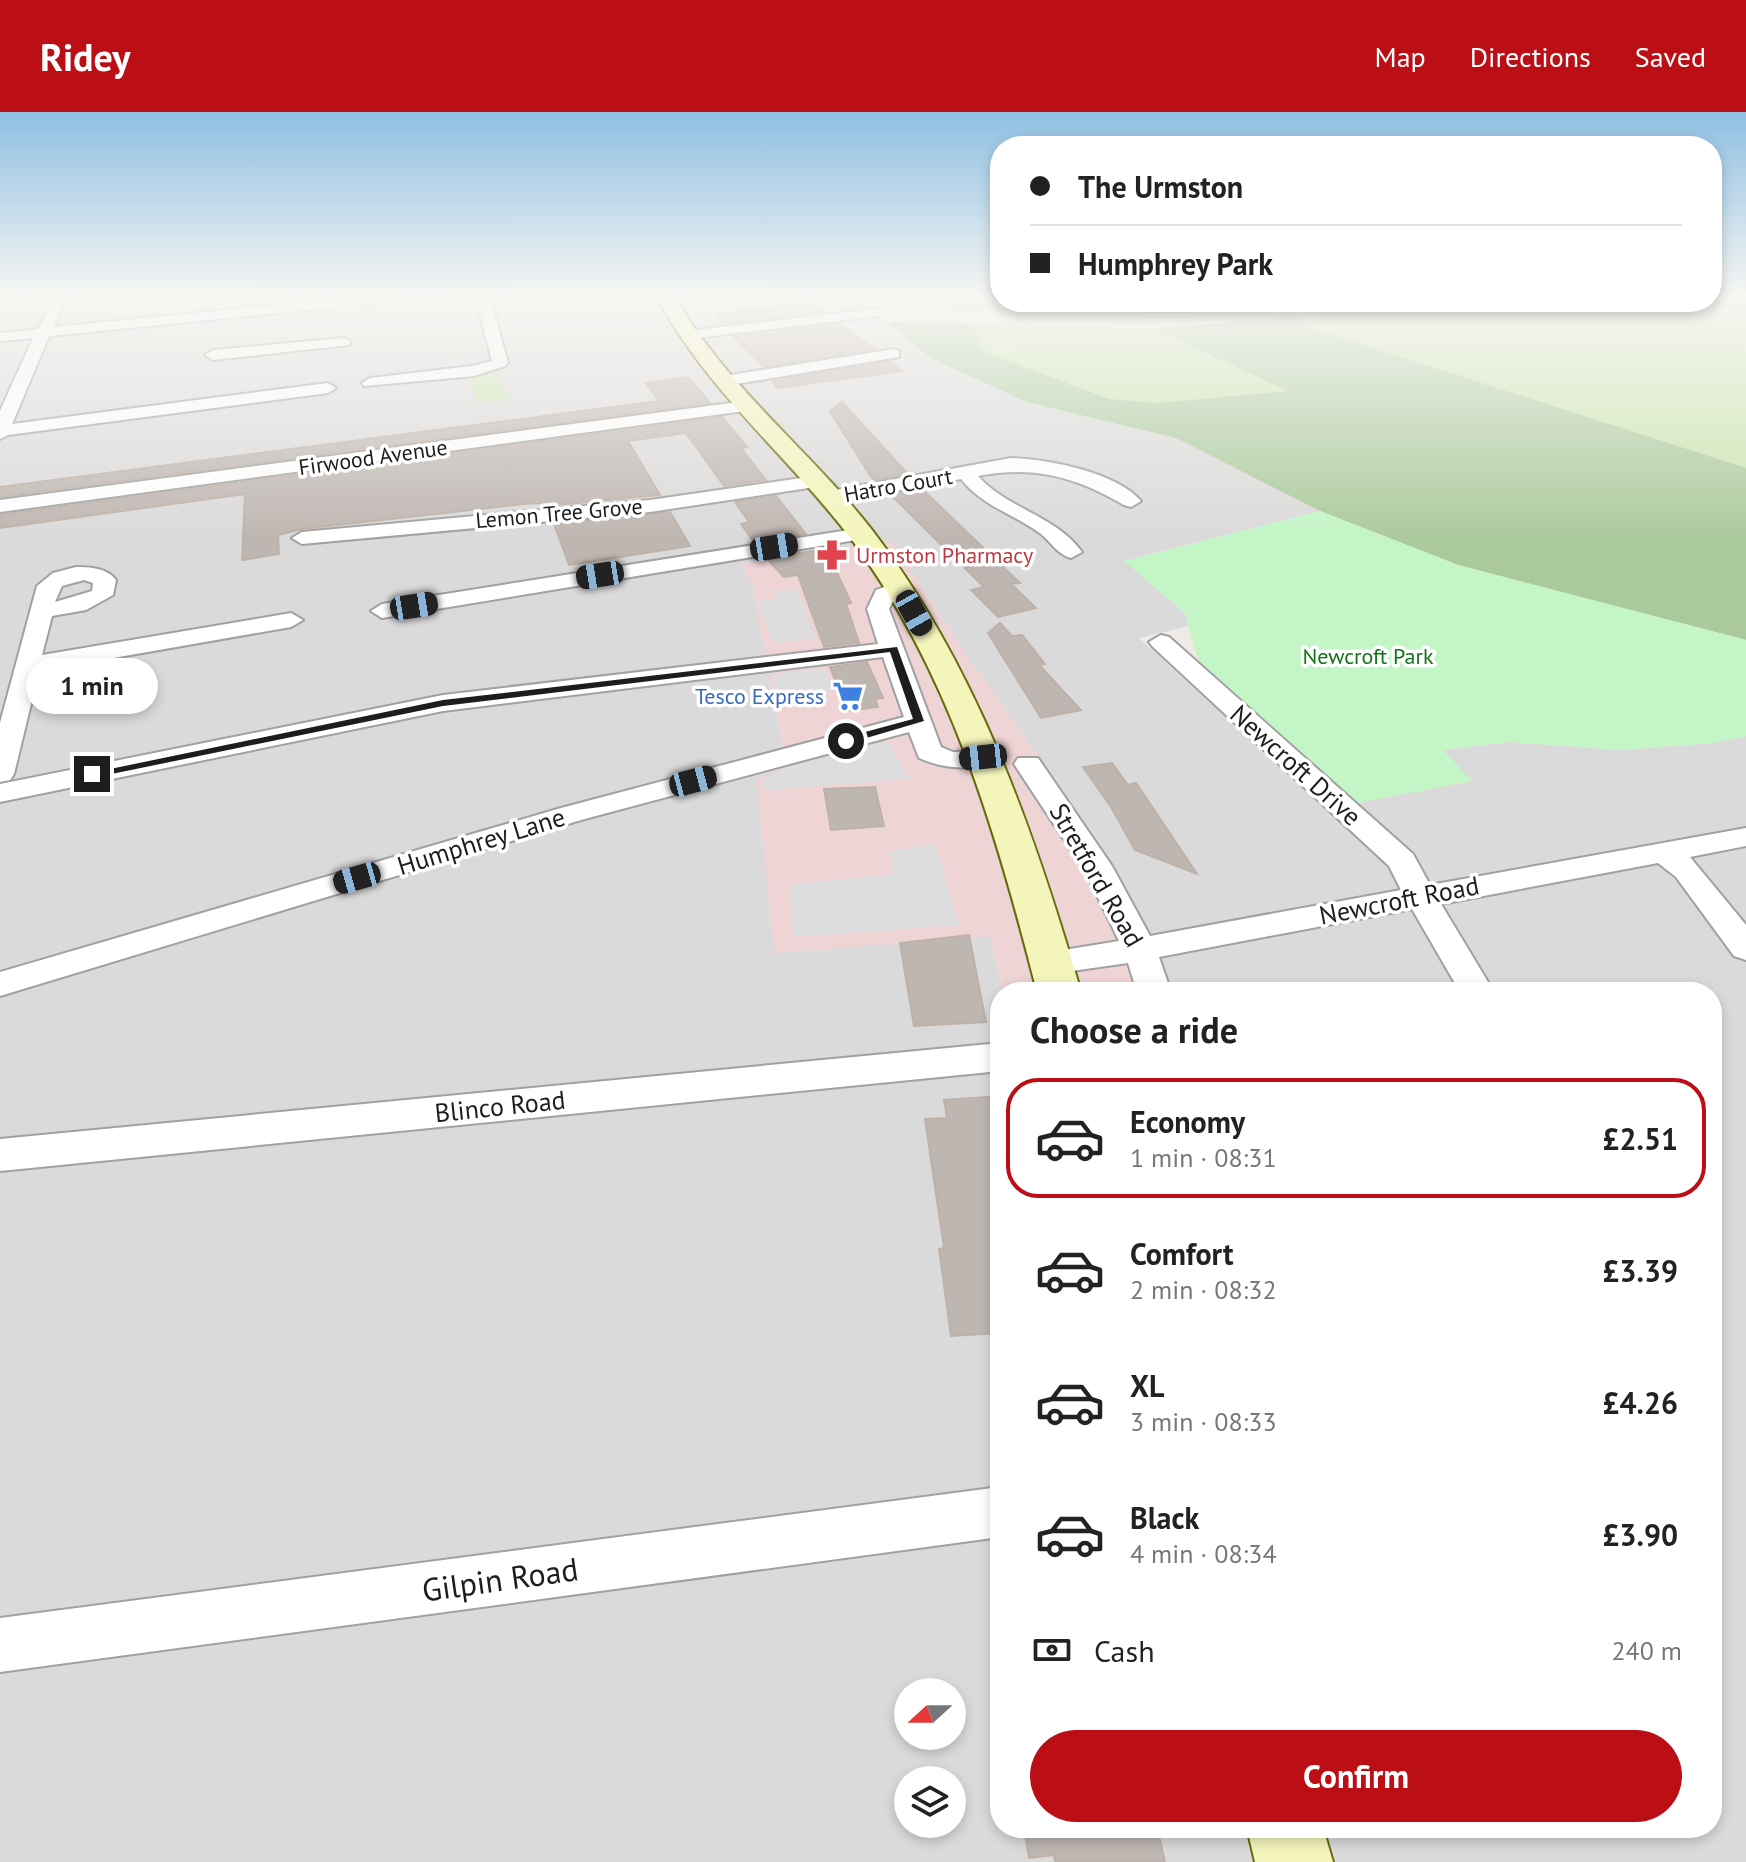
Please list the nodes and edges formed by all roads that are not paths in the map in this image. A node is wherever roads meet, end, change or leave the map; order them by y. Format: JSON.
{"nodes":[{"id":1,"x":720,"y":375,"type":"edge"},
{"id":2,"x":23,"y":376,"type":"edge"},
{"id":3,"x":435,"y":376,"type":"edge"},
{"id":4,"x":20,"y":381,"type":"junction"},
{"id":5,"x":0,"y":383,"type":"edge"},
{"id":6,"x":746,"y":406,"type":"junction"},
{"id":7,"x":0,"y":432,"type":"edge"},
{"id":8,"x":966,"y":473,"type":"junction"},
{"id":9,"x":822,"y":490,"type":"junction"},
{"id":10,"x":1131,"y":501,"type":"dead end"},
{"id":11,"x":0,"y":506,"type":"edge"},
{"id":12,"x":301,"y":515,"type":"dead end"},
{"id":13,"x":861,"y":534,"type":"junction"},
{"id":14,"x":1071,"y":552,"type":"dead end"},
{"id":15,"x":900,"y":588,"type":"junction"},
{"id":16,"x":43,"y":611,"type":"dead end"},
{"id":17,"x":382,"y":611,"type":"dead end"},
{"id":18,"x":291,"y":620,"type":"dead end"},
{"id":19,"x":1161,"y":642,"type":"dead end"},
{"id":20,"x":893,"y":649,"type":"junction"},
{"id":21,"x":29,"y":665,"type":"junction"},
{"id":22,"x":919,"y":721,"type":"junction"},
{"id":23,"x":982,"y":740,"type":"junction"},
{"id":24,"x":1028,"y":764,"type":"dead end"},
{"id":25,"x":0,"y":774,"type":"edge"},
{"id":26,"x":0,"y":793,"type":"edge"},
{"id":27,"x":1746,"y":837,"type":"edge"},
{"id":28,"x":1662,"y":851,"type":"junction"},
{"id":29,"x":1419,"y":896,"type":"junction"},
{"id":30,"x":1746,"y":948,"type":"edge"},
{"id":31,"x":1142,"y":949,"type":"junction"},
{"id":32,"x":1055,"y":977,"type":"edge"},
{"id":33,"x":1151,"y":982,"type":"edge"},
{"id":34,"x":1472,"y":982,"type":"edge"},
{"id":35,"x":0,"y":984,"type":"edge"},
{"id":36,"x":990,"y":1058,"type":"edge"},
{"id":37,"x":0,"y":1155,"type":"edge"},
{"id":38,"x":990,"y":1513,"type":"edge"},
{"id":39,"x":0,"y":1645,"type":"edge"},
{"id":40,"x":1288,"y":1838,"type":"edge"},
{"id":41,"x":1294,"y":1862,"type":"edge"}],
"edges":[{"from":1,"to":6,"type":"main road","name":"Stretford Road"},
{"from":2,"to":4,"type":"street"},
{"from":3,"to":7,"type":"street"},
{"from":4,"to":5,"type":"street"},
{"from":4,"to":7,"type":"street"},
{"from":6,"to":9,"type":"main road","name":"Stretford Road"},
{"from":6,"to":11,"type":"street","name":"Firwood Avenue"},
{"from":8,"to":9,"type":"street","name":"Hatro Court"},
{"from":8,"to":10,"type":"street","name":"Hatro Court"},
{"from":8,"to":14,"type":"street","name":"Hatro Court"},
{"from":9,"to":12,"type":"street","name":"Lemon Tree Grove"},
{"from":9,"to":13,"type":"main road","name":"Stretford Road"},
{"from":13,"to":15,"type":"main road","name":"Stretford Road"},
{"from":13,"to":17,"type":"street"},
{"from":15,"to":20,"type":"street"},
{"from":15,"to":23,"type":"main road","name":"Stretford Road"},
{"from":16,"to":21,"type":"street"},
{"from":18,"to":21,"type":"street"},
{"from":19,"to":29,"type":"street","name":"Newcroft Drive"},
{"from":20,"to":22,"type":"street"},
{"from":20,"to":26,"type":"street"},
{"from":21,"to":25,"type":"street"},
{"from":22,"to":23,"type":"street"},
{"from":22,"to":35,"type":"street","name":"Humphrey Lane"},
{"from":23,"to":32,"type":"main road","name":"Stretford Road"},
{"from":24,"to":31,"type":"street","name":"Stretford Road"},
{"from":27,"to":28,"type":"street","name":"Newcroft Road"},
{"from":28,"to":29,"type":"street","name":"Newcroft Road"},
{"from":28,"to":30,"type":"street"},
{"from":29,"to":31,"type":"street","name":"Newcroft Road"},
{"from":29,"to":34,"type":"street","name":"Newcroft Drive"},
{"from":31,"to":32,"type":"street","name":"Newcroft Road"},
{"from":31,"to":33,"type":"street","name":"Stretford Road"},
{"from":36,"to":37,"type":"street","name":"Blinco Road"},
{"from":38,"to":39,"type":"street","name":"Gilpin Road"},
{"from":40,"to":41,"type":"main road"}]}
